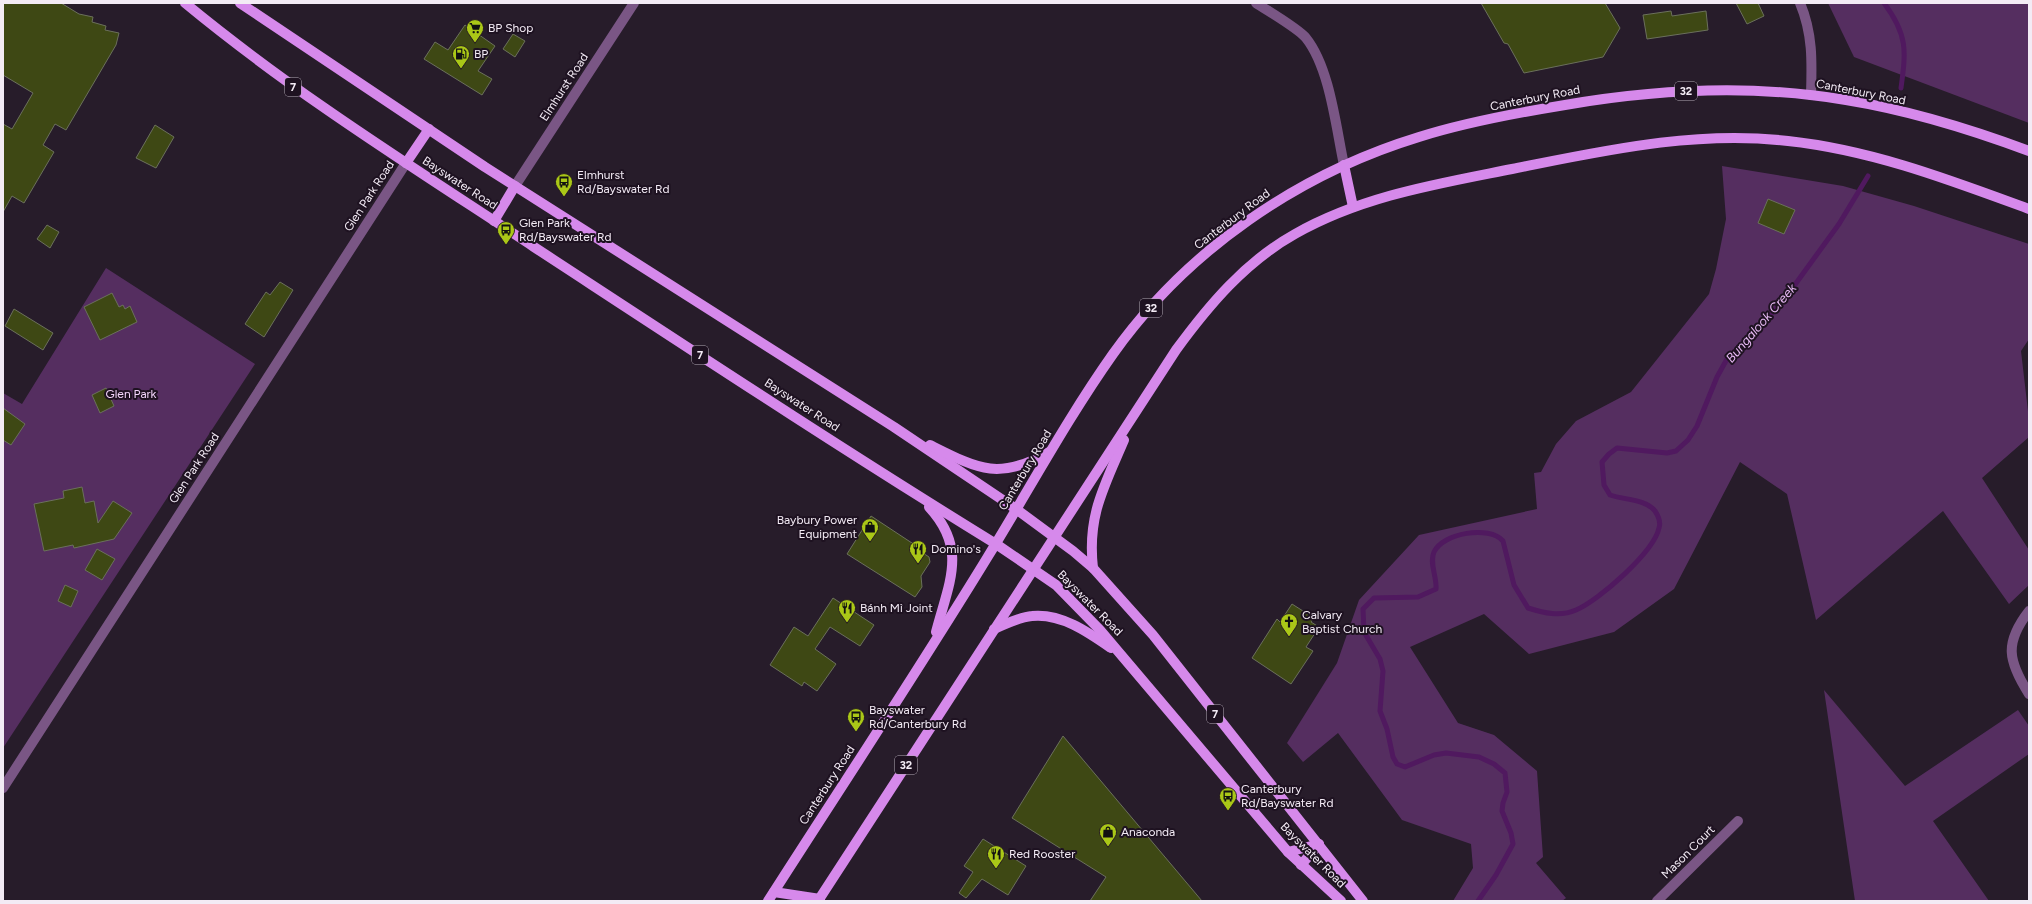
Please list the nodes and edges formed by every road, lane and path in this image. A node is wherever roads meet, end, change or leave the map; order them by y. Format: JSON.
{"nodes":[{"id":1,"x":185,"y":3,"type":"edge"},
{"id":2,"x":240,"y":3,"type":"edge"},
{"id":3,"x":634,"y":3,"type":"edge"},
{"id":4,"x":1256,"y":3,"type":"edge"},
{"id":5,"x":1800,"y":3,"type":"edge"},
{"id":6,"x":1811,"y":95,"type":"junction"},
{"id":7,"x":429,"y":128,"type":"junction"},
{"id":8,"x":2029,"y":151,"type":"edge"},
{"id":9,"x":406,"y":163,"type":"junction"},
{"id":10,"x":1344,"y":165,"type":"junction"},
{"id":11,"x":515,"y":186,"type":"junction"},
{"id":12,"x":1353,"y":206,"type":"junction"},
{"id":13,"x":2029,"y":209,"type":"edge"},
{"id":14,"x":494,"y":221,"type":"junction"},
{"id":15,"x":1137,"y":411,"type":"junction"},
{"id":16,"x":894,"y":427,"type":"junction"},
{"id":17,"x":1052,"y":451,"type":"junction"},
{"id":18,"x":921,"y":497,"type":"junction"},
{"id":19,"x":1016,"y":509,"type":"junction"},
{"id":20,"x":1055,"y":537,"type":"junction"},
{"id":21,"x":996,"y":544,"type":"junction"},
{"id":22,"x":1093,"y":568,"type":"junction"},
{"id":23,"x":1034,"y":570,"type":"junction"},
{"id":24,"x":2029,"y":611,"type":"edge"},
{"id":25,"x":994,"y":629,"type":"junction"},
{"id":26,"x":934,"y":641,"type":"junction"},
{"id":27,"x":1124,"y":658,"type":"junction"},
{"id":28,"x":2029,"y":694,"type":"edge"},
{"id":29,"x":3,"y":788,"type":"edge"},
{"id":30,"x":1738,"y":821,"type":"dead end"},
{"id":31,"x":1319,"y":844,"type":"junction"},
{"id":32,"x":1288,"y":852,"type":"junction"},
{"id":33,"x":1302,"y":866,"type":"junction"},
{"id":34,"x":771,"y":897,"type":"edge"},
{"id":35,"x":819,"y":900,"type":"edge"},
{"id":36,"x":786,"y":901,"type":"edge"},
{"id":37,"x":1341,"y":901,"type":"edge"},
{"id":38,"x":1363,"y":901,"type":"edge"},
{"id":39,"x":1657,"y":901,"type":"edge"}],
"edges":[{"from":1,"to":9,"type":"main road","name":"Bayswater Road","number":"7"},
{"from":2,"to":7,"type":"main road","name":"Bayswater Road","number":"7"},
{"from":3,"to":11,"type":"street","name":"Elmhurst Road"},
{"from":4,"to":10,"type":"street"},
{"from":5,"to":6,"type":"street"},
{"from":6,"to":8,"type":"main road","name":"Canterbury Road","number":"32"},
{"from":6,"to":10,"type":"main road","name":"Canterbury Road","number":"32"},
{"from":7,"to":9,"type":"main road"},
{"from":7,"to":11,"type":"main road","name":"Bayswater Road","number":"7"},
{"from":9,"to":14,"type":"main road","name":"Bayswater Road","number":"7"},
{"from":9,"to":29,"type":"street","name":"Glen Park Road"},
{"from":10,"to":12,"type":"main road"},
{"from":10,"to":17,"type":"main road","name":"Canterbury Road","number":"32"},
{"from":11,"to":14,"type":"main road"},
{"from":11,"to":16,"type":"main road","name":"Bayswater Road","number":"7"},
{"from":12,"to":13,"type":"main road","number":"32"},
{"from":12,"to":15,"type":"main road","number":"32"},
{"from":14,"to":18,"type":"main road","name":"Bayswater Road","number":"7"},
{"from":15,"to":20,"type":"main road","number":"32"},
{"from":15,"to":22,"type":"main road"},
{"from":16,"to":17,"type":"main road"},
{"from":16,"to":19,"type":"main road","name":"Bayswater Road","number":"7"},
{"from":17,"to":19,"type":"main road","name":"Canterbury Road","number":"32"},
{"from":18,"to":21,"type":"main road","name":"Bayswater Road","number":"7"},
{"from":18,"to":26,"type":"main road"},
{"from":19,"to":20,"type":"main road","name":"Bayswater Road","number":"7"},
{"from":19,"to":21,"type":"main road","name":"Canterbury Road","number":"32"},
{"from":20,"to":22,"type":"main road","name":"Bayswater Road","number":"7"},
{"from":20,"to":23,"type":"main road","number":"32"},
{"from":21,"to":23,"type":"main road","name":"Bayswater Road","number":"7"},
{"from":21,"to":26,"type":"main road","name":"Canterbury Road","number":"32"},
{"from":22,"to":31,"type":"main road","name":"Bayswater Road","number":"7"},
{"from":23,"to":25,"type":"main road","number":"32"},
{"from":23,"to":27,"type":"main road","name":"Bayswater Road","number":"7"},
{"from":24,"to":28,"type":"street"},
{"from":25,"to":27,"type":"main road"},
{"from":25,"to":35,"type":"main road","number":"32"},
{"from":26,"to":34,"type":"main road","name":"Canterbury Road","number":"32"},
{"from":27,"to":32,"type":"main road","name":"Bayswater Road","number":"7"},
{"from":30,"to":39,"type":"street","name":"Mason Court"},
{"from":31,"to":32,"type":"main road"},
{"from":31,"to":33,"type":"main road"},
{"from":31,"to":38,"type":"main road","name":"Bayswater Road","number":"7"},
{"from":32,"to":33,"type":"main road","name":"Bayswater Road","number":"7"},
{"from":33,"to":37,"type":"main road","name":"Bayswater Road","number":"7"},
{"from":34,"to":35,"type":"main road"},
{"from":34,"to":36,"type":"main road"}]}
